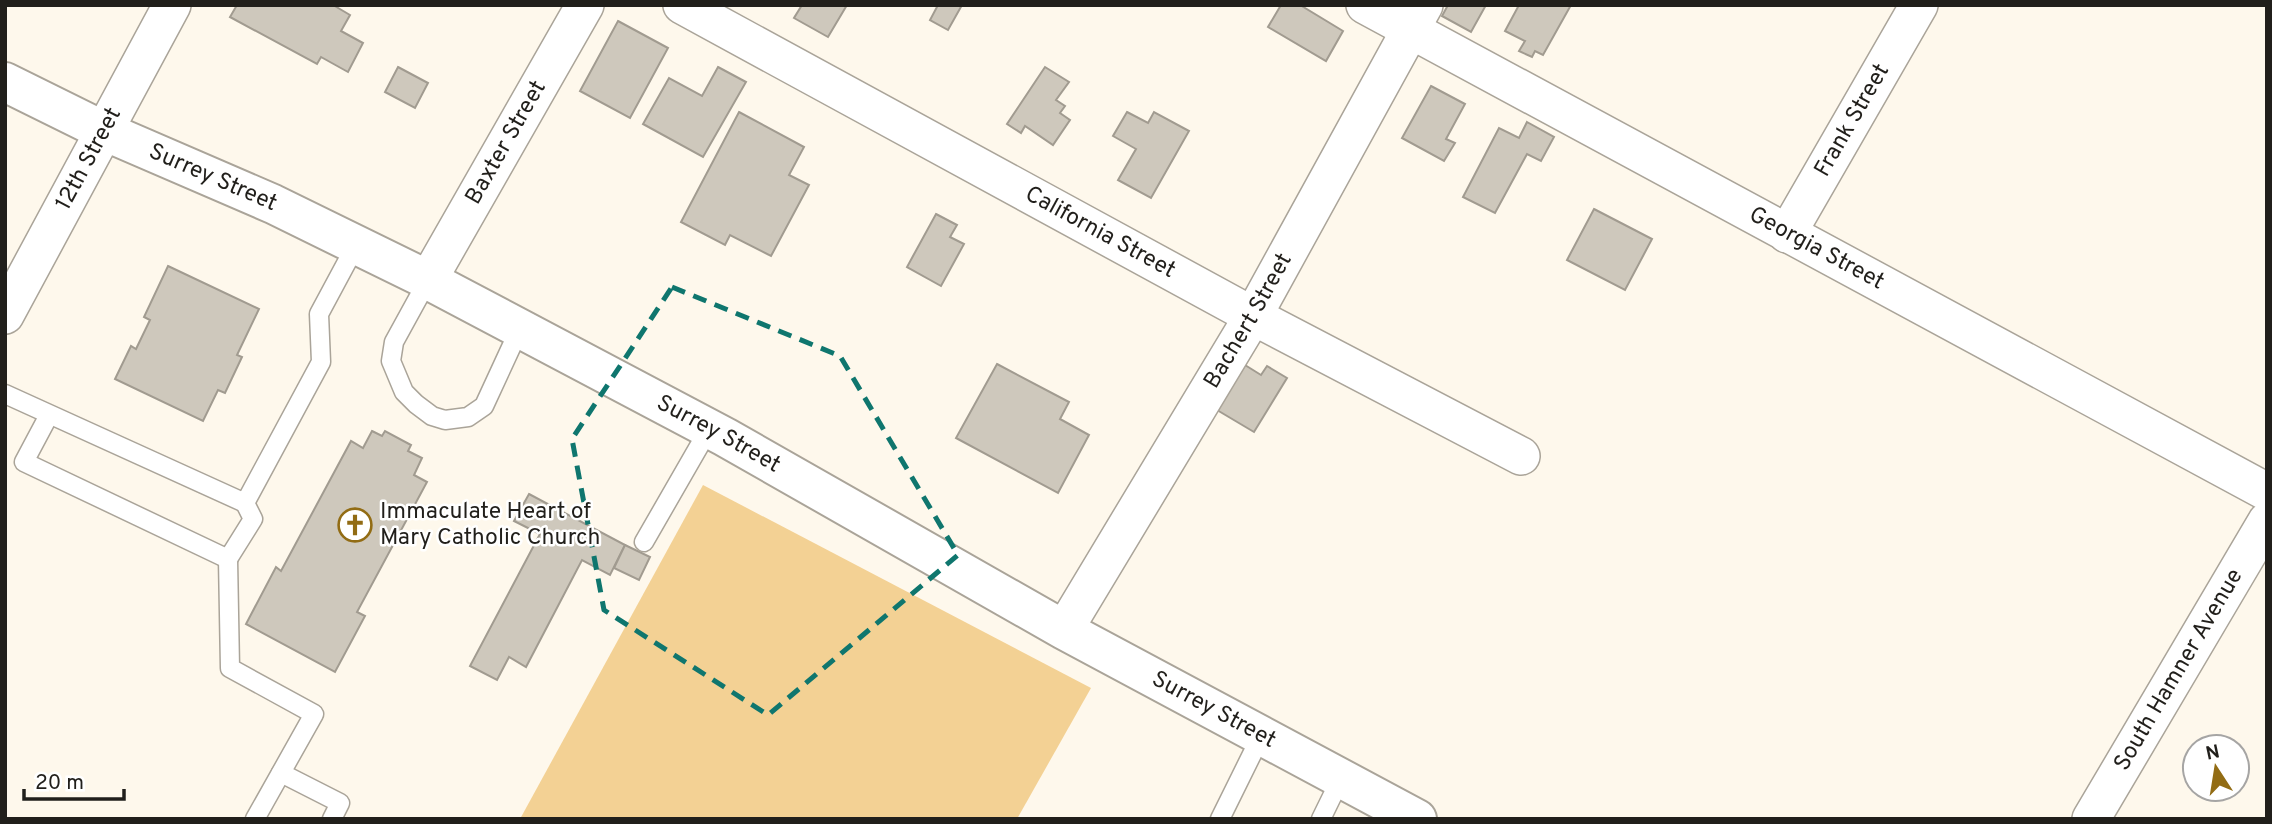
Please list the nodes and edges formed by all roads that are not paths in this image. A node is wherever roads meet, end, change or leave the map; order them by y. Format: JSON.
{"nodes":[{"id":1,"x":172,"y":5,"type":"edge"},
{"id":2,"x":585,"y":5,"type":"edge"},
{"id":3,"x":682,"y":5,"type":"edge"},
{"id":4,"x":1366,"y":5,"type":"edge"},
{"id":5,"x":1919,"y":5,"type":"edge"},
{"id":6,"x":1417,"y":18,"type":"edge"},
{"id":7,"x":5,"y":82,"type":"edge"},
{"id":8,"x":104,"y":131,"type":"junction"},
{"id":9,"x":1787,"y":234,"type":"junction"},
{"id":10,"x":356,"y":245,"type":"junction"},
{"id":11,"x":428,"y":280,"type":"junction"},
{"id":12,"x":5,"y":314,"type":"edge"},
{"id":13,"x":1253,"y":316,"type":"junction"},
{"id":14,"x":520,"y":328,"type":"junction"},
{"id":15,"x":5,"y":394,"type":"edge"},
{"id":16,"x":49,"y":415,"type":"junction"},
{"id":17,"x":709,"y":429,"type":"junction"},
{"id":18,"x":1521,"y":456,"type":"dead end"},
{"id":19,"x":2267,"y":492,"type":"edge"},
{"id":20,"x":245,"y":503,"type":"junction"},
{"id":21,"x":2267,"y":522,"type":"edge"},
{"id":22,"x":644,"y":542,"type":"dead end"},
{"id":23,"x":228,"y":559,"type":"junction"},
{"id":24,"x":1064,"y":630,"type":"junction"},
{"id":25,"x":1261,"y":736,"type":"junction"},
{"id":26,"x":281,"y":773,"type":"junction"},
{"id":27,"x":1341,"y":778,"type":"junction"},
{"id":28,"x":255,"y":819,"type":"edge"},
{"id":29,"x":332,"y":819,"type":"edge"},
{"id":30,"x":1220,"y":819,"type":"edge"},
{"id":31,"x":1321,"y":819,"type":"edge"},
{"id":32,"x":1417,"y":819,"type":"edge"},
{"id":33,"x":2091,"y":819,"type":"edge"}],
"edges":[{"from":1,"to":8,"type":"street","name":"12th Street"},
{"from":2,"to":11,"type":"street","name":"Baxter Street"},
{"from":3,"to":13,"type":"street","name":"California Street"},
{"from":4,"to":6,"type":"street","name":"Georgia Street"},
{"from":5,"to":9,"type":"street","name":"Frank Street"},
{"from":6,"to":9,"type":"street","name":"Georgia Street"},
{"from":6,"to":13,"type":"street","name":"Bachert Street"},
{"from":7,"to":8,"type":"street","name":"Surrey Street"},
{"from":8,"to":10,"type":"street","name":"Surrey Street"},
{"from":8,"to":12,"type":"street","name":"12th Street"},
{"from":9,"to":19,"type":"street","name":"Georgia Street"},
{"from":10,"to":11,"type":"street","name":"Surrey Street"},
{"from":10,"to":20,"type":"lane"},
{"from":11,"to":14,"type":"street","name":"Surrey Street"},
{"from":11,"to":14,"type":"lane"},
{"from":13,"to":18,"type":"street","name":"California Street"},
{"from":13,"to":24,"type":"street","name":"Bachert Street"},
{"from":14,"to":17,"type":"street","name":"Surrey Street"},
{"from":15,"to":16,"type":"lane"},
{"from":16,"to":20,"type":"lane"},
{"from":16,"to":23,"type":"lane"},
{"from":17,"to":22,"type":"lane"},
{"from":17,"to":24,"type":"street","name":"Surrey Street"},
{"from":20,"to":23,"type":"lane"},
{"from":21,"to":33,"type":"street","name":"South Hamner Avenue"},
{"from":23,"to":26,"type":"lane"},
{"from":24,"to":25,"type":"street","name":"Surrey Street"},
{"from":25,"to":27,"type":"street","name":"Surrey Street"},
{"from":25,"to":30,"type":"lane"},
{"from":26,"to":28,"type":"lane"},
{"from":26,"to":29,"type":"lane"},
{"from":27,"to":31,"type":"lane"},
{"from":27,"to":32,"type":"street","name":"Surrey Street"}]}
